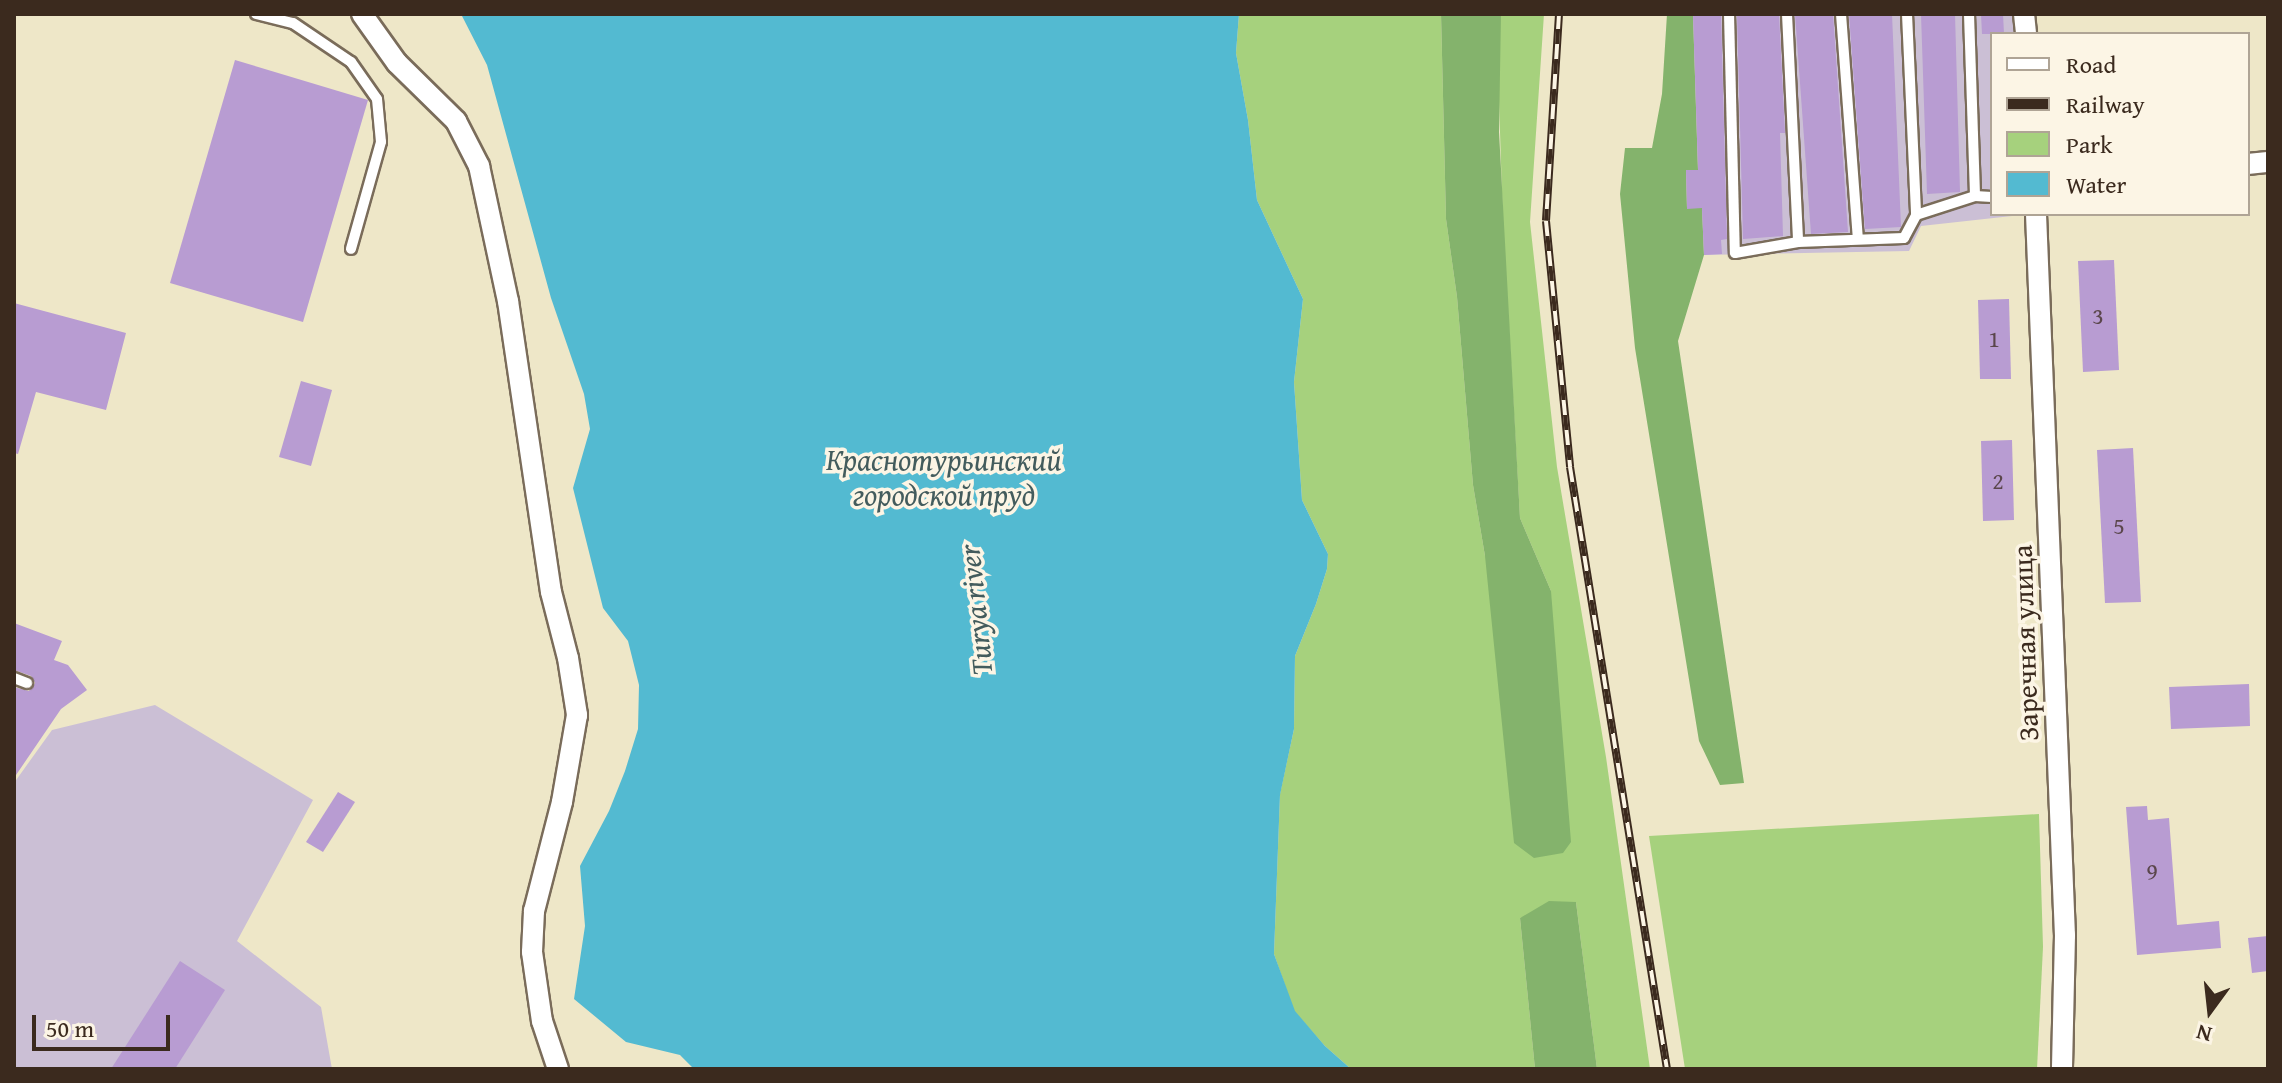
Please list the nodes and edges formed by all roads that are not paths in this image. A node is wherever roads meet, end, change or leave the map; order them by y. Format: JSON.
{"nodes":[{"id":1,"x":256,"y":14,"type":"edge"},
{"id":2,"x":362,"y":14,"type":"edge"},
{"id":3,"x":1729,"y":14,"type":"edge"},
{"id":4,"x":1787,"y":14,"type":"edge"},
{"id":5,"x":1841,"y":14,"type":"edge"},
{"id":6,"x":1907,"y":14,"type":"edge"},
{"id":7,"x":1969,"y":14,"type":"edge"},
{"id":8,"x":1975,"y":196,"type":"junction"},
{"id":9,"x":1990,"y":197,"type":"edge"},
{"id":10,"x":1916,"y":215,"type":"junction"},
{"id":11,"x":2036,"y":216,"type":"edge"},
{"id":12,"x":1858,"y":238,"type":"junction"},
{"id":13,"x":1798,"y":242,"type":"junction"},
{"id":14,"x":351,"y":249,"type":"dead end"},
{"id":15,"x":14,"y":678,"type":"edge"},
{"id":16,"x":27,"y":683,"type":"dead end"},
{"id":17,"x":558,"y":1069,"type":"edge"},
{"id":18,"x":2062,"y":1069,"type":"edge"}],
"edges":[{"from":1,"to":14,"type":"lane"},
{"from":2,"to":17,"type":"street"},
{"from":3,"to":13,"type":"lane"},
{"from":4,"to":13,"type":"lane"},
{"from":5,"to":12,"type":"lane"},
{"from":6,"to":10,"type":"lane"},
{"from":7,"to":8,"type":"lane"},
{"from":8,"to":9,"type":"lane"},
{"from":8,"to":10,"type":"lane"},
{"from":10,"to":12,"type":"lane"},
{"from":11,"to":18,"type":"street","name":"Заречная улица"},
{"from":12,"to":13,"type":"lane"},
{"from":15,"to":16,"type":"lane"}]}
